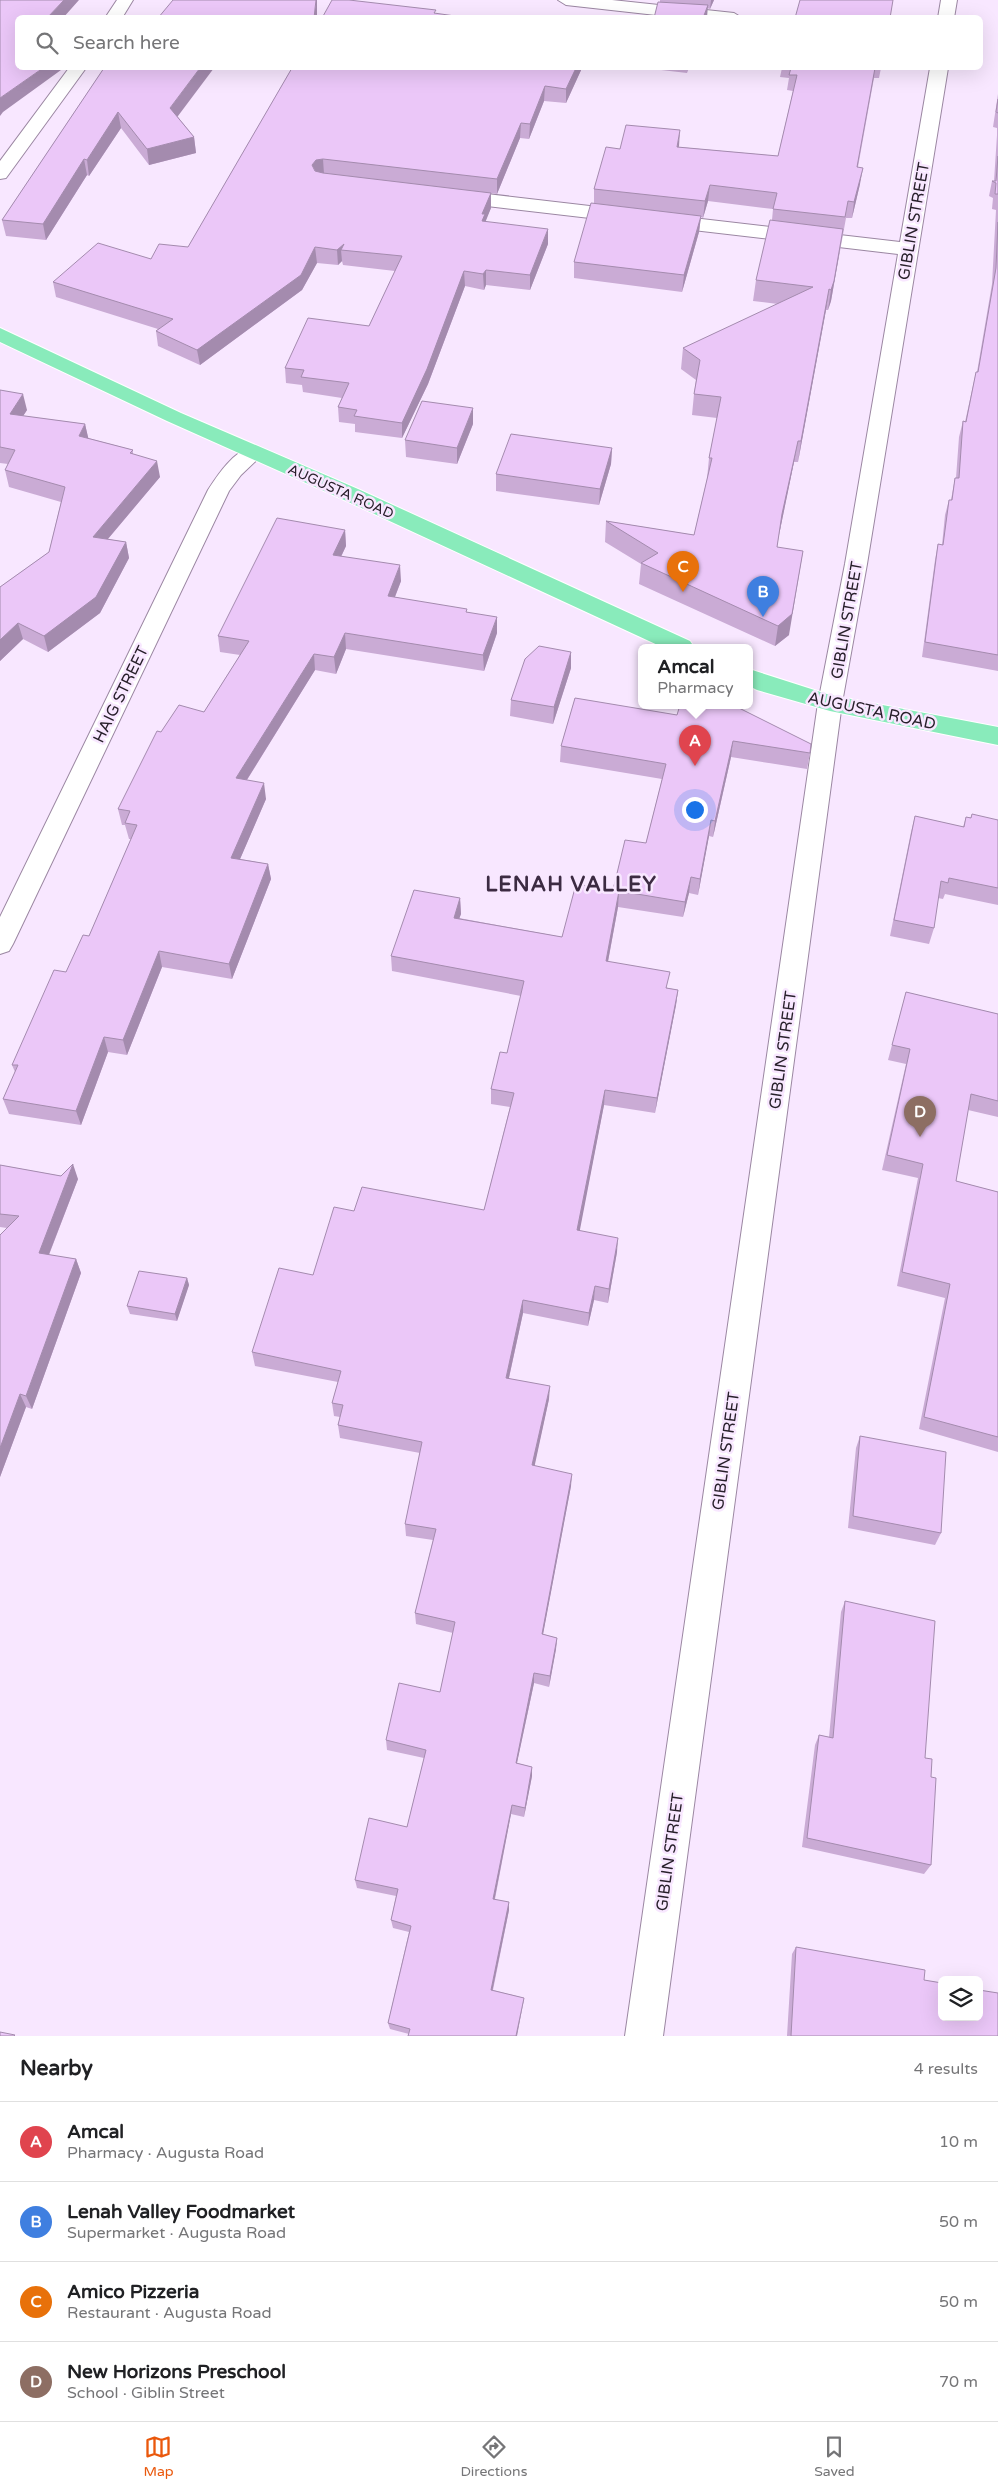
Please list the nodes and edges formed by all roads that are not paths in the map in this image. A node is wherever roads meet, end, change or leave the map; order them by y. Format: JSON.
{"nodes":[{"id":1,"x":125,"y":0,"type":"edge"},
{"id":2,"x":566,"y":0,"type":"edge"},
{"id":3,"x":949,"y":0,"type":"edge"},
{"id":4,"x":114,"y":15,"type":"edge"},
{"id":5,"x":706,"y":15,"type":"edge"},
{"id":6,"x":946,"y":15,"type":"edge"},
{"id":7,"x":75,"y":70,"type":"edge"},
{"id":8,"x":939,"y":70,"type":"edge"},
{"id":9,"x":0,"y":174,"type":"edge"},
{"id":10,"x":433,"y":194,"type":"edge"},
{"id":11,"x":908,"y":249,"type":"junction"},
{"id":12,"x":0,"y":334,"type":"edge"},
{"id":13,"x":253,"y":453,"type":"junction"},
{"id":14,"x":675,"y":644,"type":"edge"},
{"id":15,"x":753,"y":679,"type":"edge"},
{"id":16,"x":830,"y":702,"type":"junction"},
{"id":17,"x":998,"y":736,"type":"edge"},
{"id":18,"x":0,"y":944,"type":"edge"},
{"id":19,"x":644,"y":2036,"type":"edge"}],
"edges":[{"from":1,"to":4,"type":"street"},
{"from":2,"to":5,"type":"street"},
{"from":3,"to":6,"type":"street"},
{"from":7,"to":9,"type":"street"},
{"from":8,"to":11,"type":"street","name":"GIBLIN STREET"},
{"from":10,"to":11,"type":"street"},
{"from":11,"to":16,"type":"street","name":"GIBLIN STREET"},
{"from":12,"to":13,"type":"main road","name":"AUGUSTA ROAD"},
{"from":13,"to":14,"type":"main road","name":"AUGUSTA ROAD"},
{"from":13,"to":18,"type":"street","name":"HAIG STREET"},
{"from":15,"to":16,"type":"main road","name":"AUGUSTA ROAD"},
{"from":16,"to":17,"type":"main road","name":"AUGUSTA ROAD"},
{"from":16,"to":19,"type":"street","name":"GIBLIN STREET"}]}
